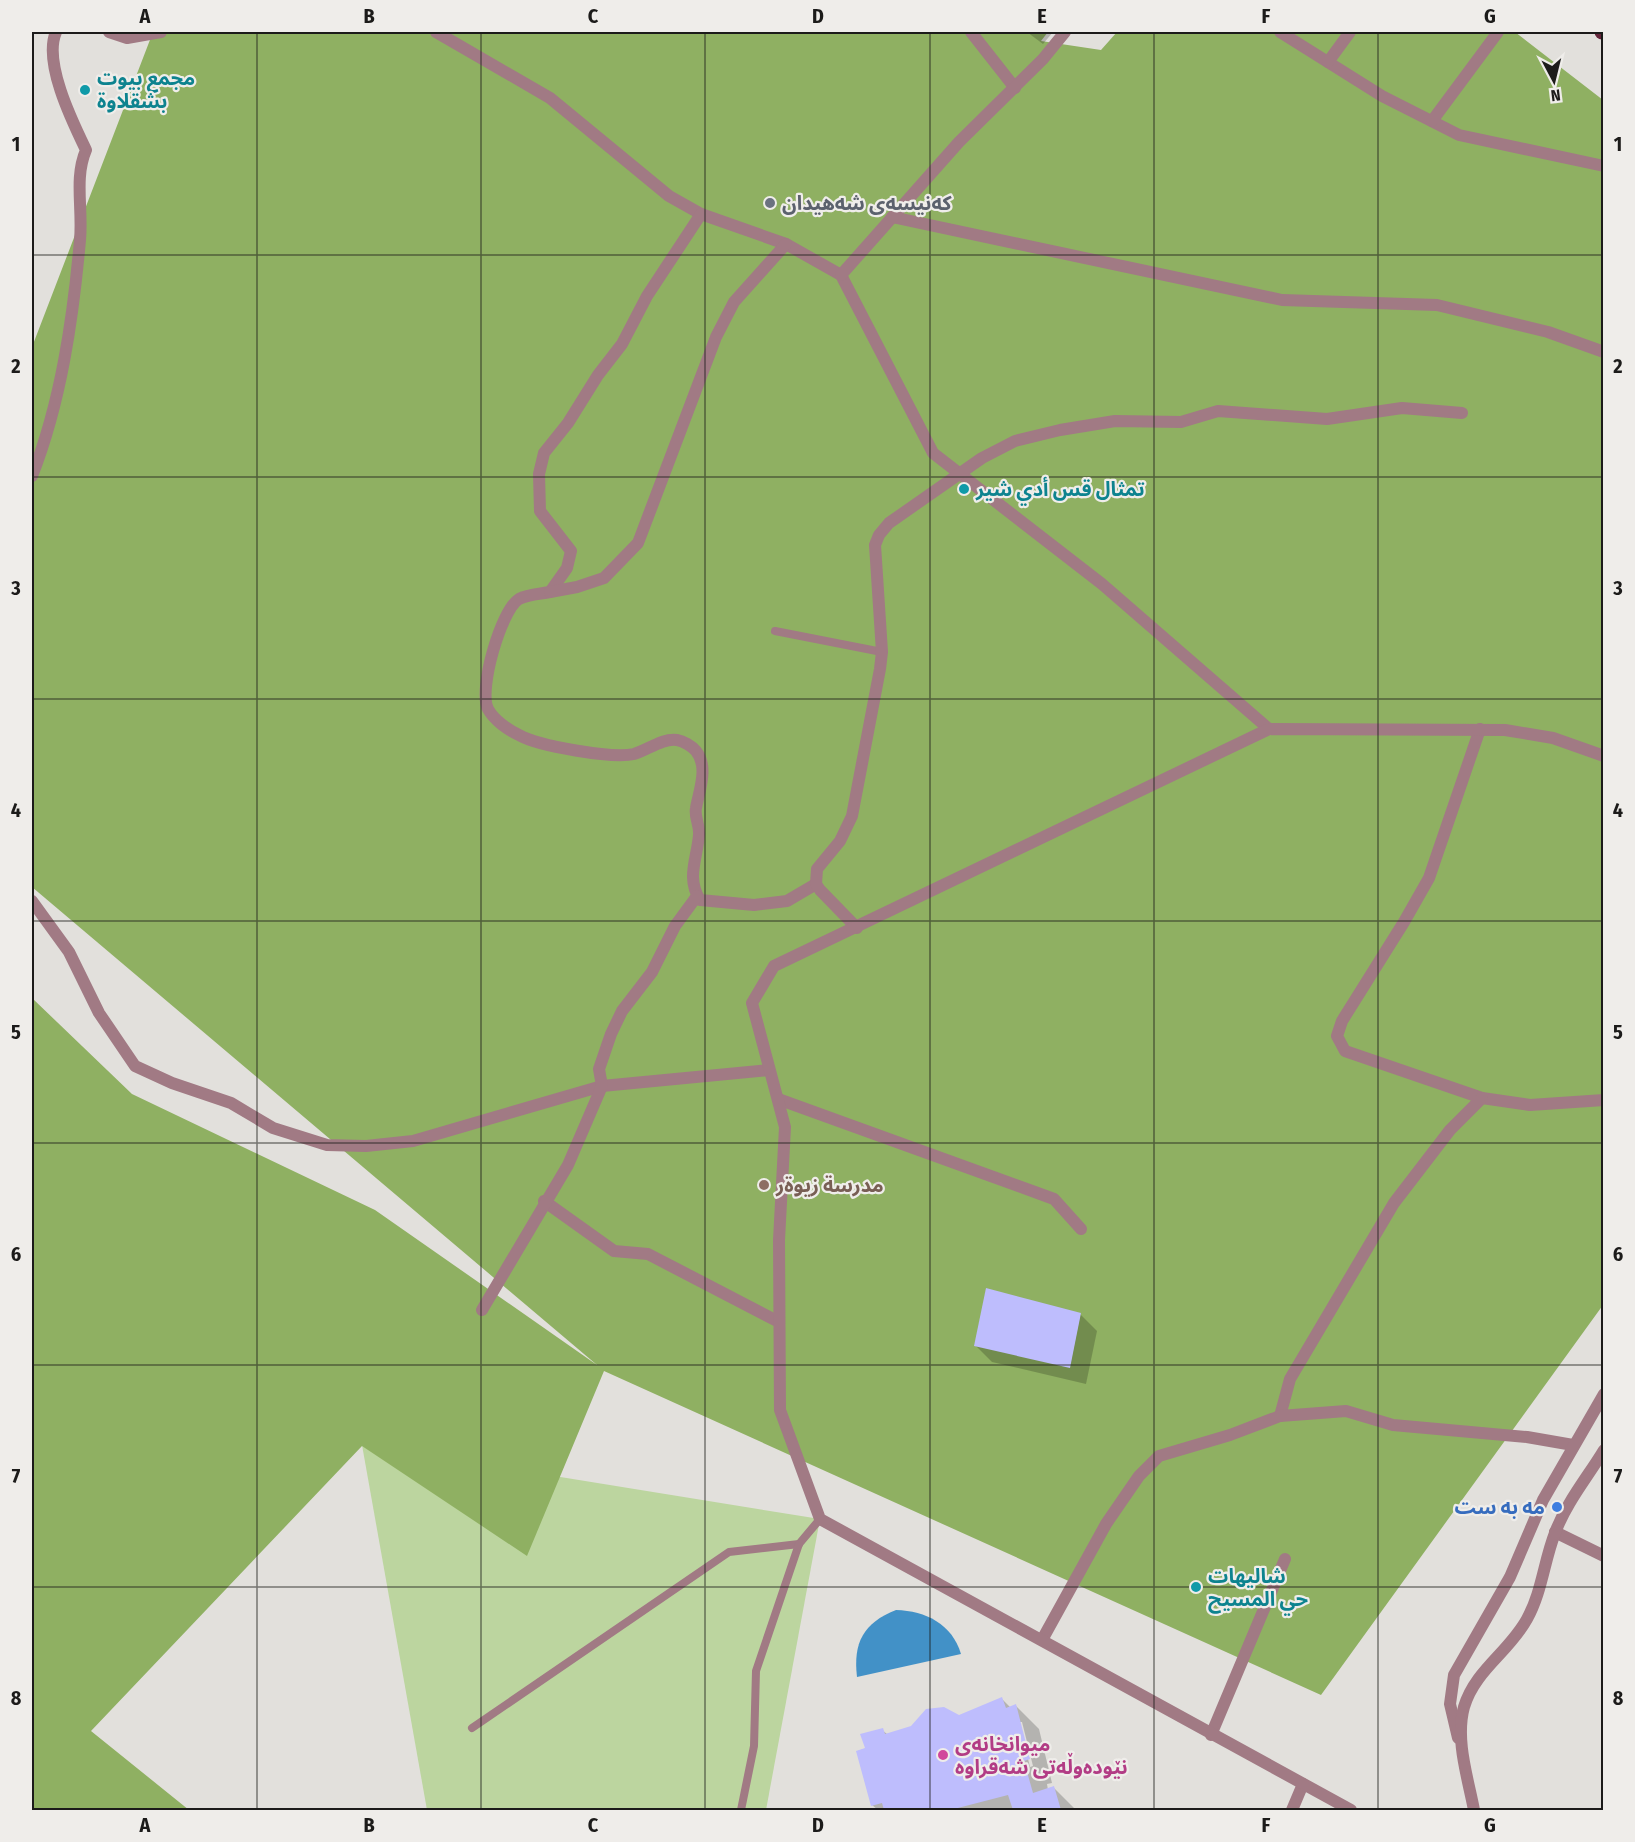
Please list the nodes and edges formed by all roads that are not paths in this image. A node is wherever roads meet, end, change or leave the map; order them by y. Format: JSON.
{"nodes":[{"id":1,"x":56,"y":32,"type":"edge"},
{"id":2,"x":109,"y":32,"type":"edge"},
{"id":3,"x":161,"y":32,"type":"edge"},
{"id":4,"x":436,"y":32,"type":"edge"},
{"id":5,"x":971,"y":32,"type":"edge"},
{"id":6,"x":1065,"y":32,"type":"edge"},
{"id":7,"x":1280,"y":32,"type":"edge"},
{"id":8,"x":1350,"y":32,"type":"edge"},
{"id":9,"x":1498,"y":32,"type":"edge"},
{"id":10,"x":129,"y":35,"type":"edge"},
{"id":11,"x":1328,"y":62,"type":"junction"},
{"id":12,"x":1014,"y":88,"type":"junction"},
{"id":13,"x":1432,"y":121,"type":"junction"},
{"id":14,"x":1604,"y":166,"type":"edge"},
{"id":15,"x":701,"y":214,"type":"junction"},
{"id":16,"x":892,"y":217,"type":"junction"},
{"id":17,"x":786,"y":244,"type":"junction"},
{"id":18,"x":841,"y":275,"type":"junction"},
{"id":19,"x":1604,"y":352,"type":"edge"},
{"id":20,"x":1462,"y":413,"type":"dead end"},
{"id":21,"x":958,"y":472,"type":"junction"},
{"id":22,"x":32,"y":476,"type":"edge"},
{"id":23,"x":550,"y":592,"type":"junction"},
{"id":24,"x":775,"y":631,"type":"dead end"},
{"id":25,"x":882,"y":652,"type":"junction"},
{"id":26,"x":1269,"y":729,"type":"junction"},
{"id":27,"x":1480,"y":729,"type":"junction"},
{"id":28,"x":1604,"y":756,"type":"edge"},
{"id":29,"x":816,"y":884,"type":"junction"},
{"id":30,"x":697,"y":896,"type":"junction"},
{"id":31,"x":32,"y":901,"type":"edge"},
{"id":32,"x":857,"y":928,"type":"junction"},
{"id":33,"x":769,"y":1070,"type":"junction"},
{"id":34,"x":602,"y":1086,"type":"junction"},
{"id":35,"x":1482,"y":1098,"type":"junction"},
{"id":36,"x":778,"y":1099,"type":"junction"},
{"id":37,"x":1604,"y":1100,"type":"edge"},
{"id":38,"x":544,"y":1202,"type":"junction"},
{"id":39,"x":1081,"y":1229,"type":"dead end"},
{"id":40,"x":482,"y":1310,"type":"dead end"},
{"id":41,"x":779,"y":1322,"type":"junction"},
{"id":42,"x":1604,"y":1394,"type":"edge"},
{"id":43,"x":1280,"y":1416,"type":"junction"},
{"id":44,"x":1573,"y":1445,"type":"junction"},
{"id":45,"x":1603,"y":1454,"type":"edge"},
{"id":46,"x":820,"y":1519,"type":"junction"},
{"id":47,"x":1555,"y":1532,"type":"junction"},
{"id":48,"x":800,"y":1544,"type":"junction"},
{"id":49,"x":1604,"y":1556,"type":"edge"},
{"id":50,"x":1286,"y":1559,"type":"dead end"},
{"id":51,"x":1042,"y":1641,"type":"junction"},
{"id":52,"x":472,"y":1728,"type":"dead end"},
{"id":53,"x":1211,"y":1735,"type":"junction"},
{"id":54,"x":1461,"y":1744,"type":"junction"},
{"id":55,"x":1303,"y":1784,"type":"junction"},
{"id":56,"x":1471,"y":1807,"type":"edge"},
{"id":57,"x":741,"y":1810,"type":"edge"},
{"id":58,"x":1292,"y":1810,"type":"edge"},
{"id":59,"x":1351,"y":1810,"type":"edge"}],
"edges":[{"from":1,"to":22,"type":"street"},
{"from":2,"to":10,"type":"street"},
{"from":3,"to":10,"type":"street"},
{"from":4,"to":15,"type":"street"},
{"from":5,"to":12,"type":"street"},
{"from":6,"to":12,"type":"street"},
{"from":7,"to":11,"type":"street"},
{"from":8,"to":11,"type":"street"},
{"from":9,"to":13,"type":"street"},
{"from":11,"to":13,"type":"street"},
{"from":12,"to":16,"type":"street"},
{"from":13,"to":14,"type":"street"},
{"from":15,"to":17,"type":"street"},
{"from":15,"to":23,"type":"street"},
{"from":16,"to":18,"type":"street"},
{"from":16,"to":19,"type":"street"},
{"from":17,"to":18,"type":"street"},
{"from":17,"to":23,"type":"street"},
{"from":18,"to":21,"type":"street"},
{"from":20,"to":21,"type":"street"},
{"from":21,"to":25,"type":"street"},
{"from":21,"to":26,"type":"street"},
{"from":23,"to":30,"type":"street"},
{"from":24,"to":25,"type":"lane"},
{"from":25,"to":29,"type":"street"},
{"from":26,"to":27,"type":"street"},
{"from":26,"to":32,"type":"street"},
{"from":27,"to":28,"type":"street"},
{"from":27,"to":35,"type":"street"},
{"from":29,"to":30,"type":"street"},
{"from":29,"to":32,"type":"street"},
{"from":30,"to":34,"type":"street"},
{"from":31,"to":34,"type":"street"},
{"from":32,"to":33,"type":"street"},
{"from":33,"to":34,"type":"street"},
{"from":33,"to":36,"type":"street"},
{"from":34,"to":38,"type":"street"},
{"from":35,"to":37,"type":"street"},
{"from":35,"to":43,"type":"street"},
{"from":36,"to":39,"type":"street"},
{"from":36,"to":41,"type":"street"},
{"from":38,"to":40,"type":"street"},
{"from":38,"to":41,"type":"street"},
{"from":41,"to":46,"type":"street"},
{"from":42,"to":44,"type":"street"},
{"from":43,"to":44,"type":"street"},
{"from":43,"to":51,"type":"street"},
{"from":44,"to":54,"type":"street"},
{"from":45,"to":47,"type":"street"},
{"from":46,"to":48,"type":"lane"},
{"from":46,"to":51,"type":"street"},
{"from":47,"to":49,"type":"street"},
{"from":47,"to":54,"type":"street"},
{"from":48,"to":52,"type":"lane"},
{"from":48,"to":57,"type":"lane"},
{"from":50,"to":53,"type":"street"},
{"from":51,"to":53,"type":"street"},
{"from":53,"to":55,"type":"street"},
{"from":54,"to":56,"type":"street"},
{"from":55,"to":58,"type":"street"},
{"from":55,"to":59,"type":"street"}]}
